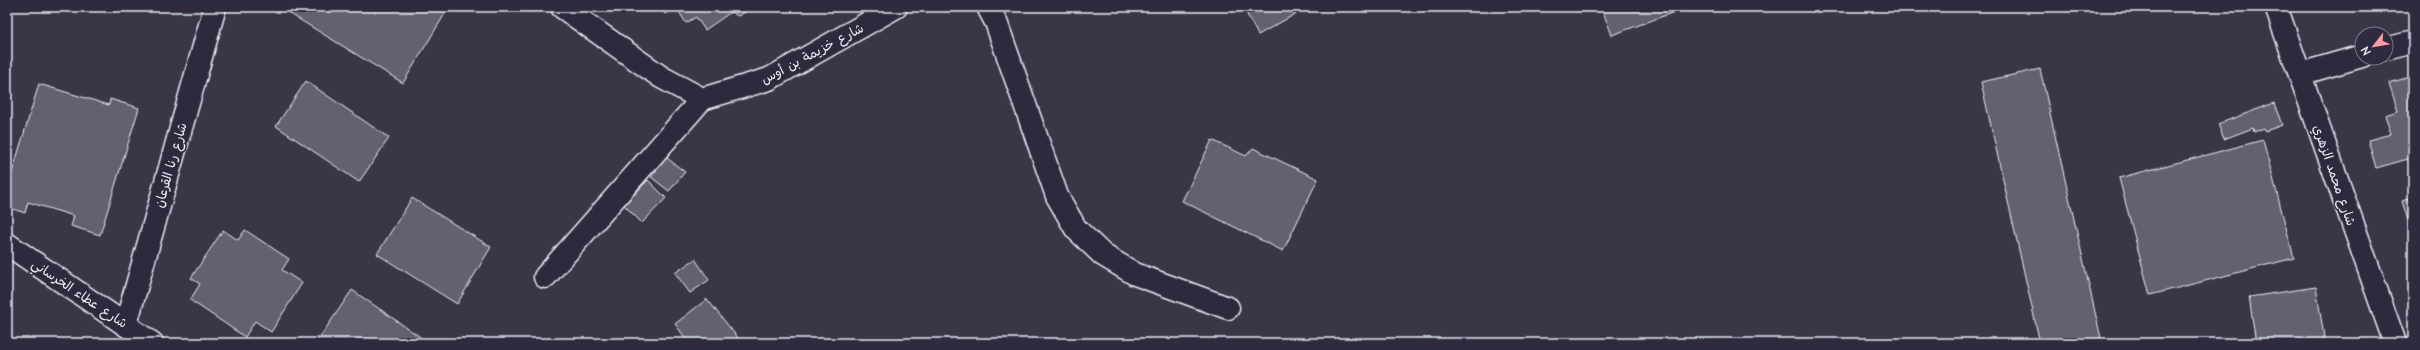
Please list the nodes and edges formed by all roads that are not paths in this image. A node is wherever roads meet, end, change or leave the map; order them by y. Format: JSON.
{"nodes":[{"id":1,"x":215,"y":7,"type":"edge"},
{"id":2,"x":562,"y":7,"type":"edge"},
{"id":3,"x":896,"y":7,"type":"edge"},
{"id":4,"x":988,"y":7,"type":"edge"},
{"id":5,"x":2276,"y":7,"type":"edge"},
{"id":6,"x":2413,"y":42,"type":"edge"},
{"id":7,"x":2394,"y":47,"type":"edge"},
{"id":8,"x":2354,"y":58,"type":"edge"},
{"id":9,"x":2300,"y":74,"type":"junction"},
{"id":10,"x":702,"y":99,"type":"junction"},
{"id":11,"x":7,"y":244,"type":"edge"},
{"id":12,"x":545,"y":277,"type":"dead end"},
{"id":13,"x":1228,"y":308,"type":"dead end"},
{"id":14,"x":126,"y":324,"type":"junction"},
{"id":15,"x":152,"y":343,"type":"edge"},
{"id":16,"x":2395,"y":343,"type":"edge"}],
"edges":[{"from":1,"to":14,"type":"street","name":"شارع رنا القرعان"},
{"from":2,"to":10,"type":"street"},
{"from":3,"to":10,"type":"street","name":"شارع خزيمة بن أوس"},
{"from":4,"to":13,"type":"street"},
{"from":5,"to":9,"type":"street","name":"شارع محمد الزهري"},
{"from":6,"to":7,"type":"street"},
{"from":8,"to":9,"type":"street"},
{"from":9,"to":16,"type":"street","name":"شارع محمد الزهري"},
{"from":10,"to":12,"type":"street"},
{"from":11,"to":14,"type":"street","name":"شارع عطاء الخرساني"},
{"from":14,"to":15,"type":"street","name":"شارع عطاء الخرساني"}]}
